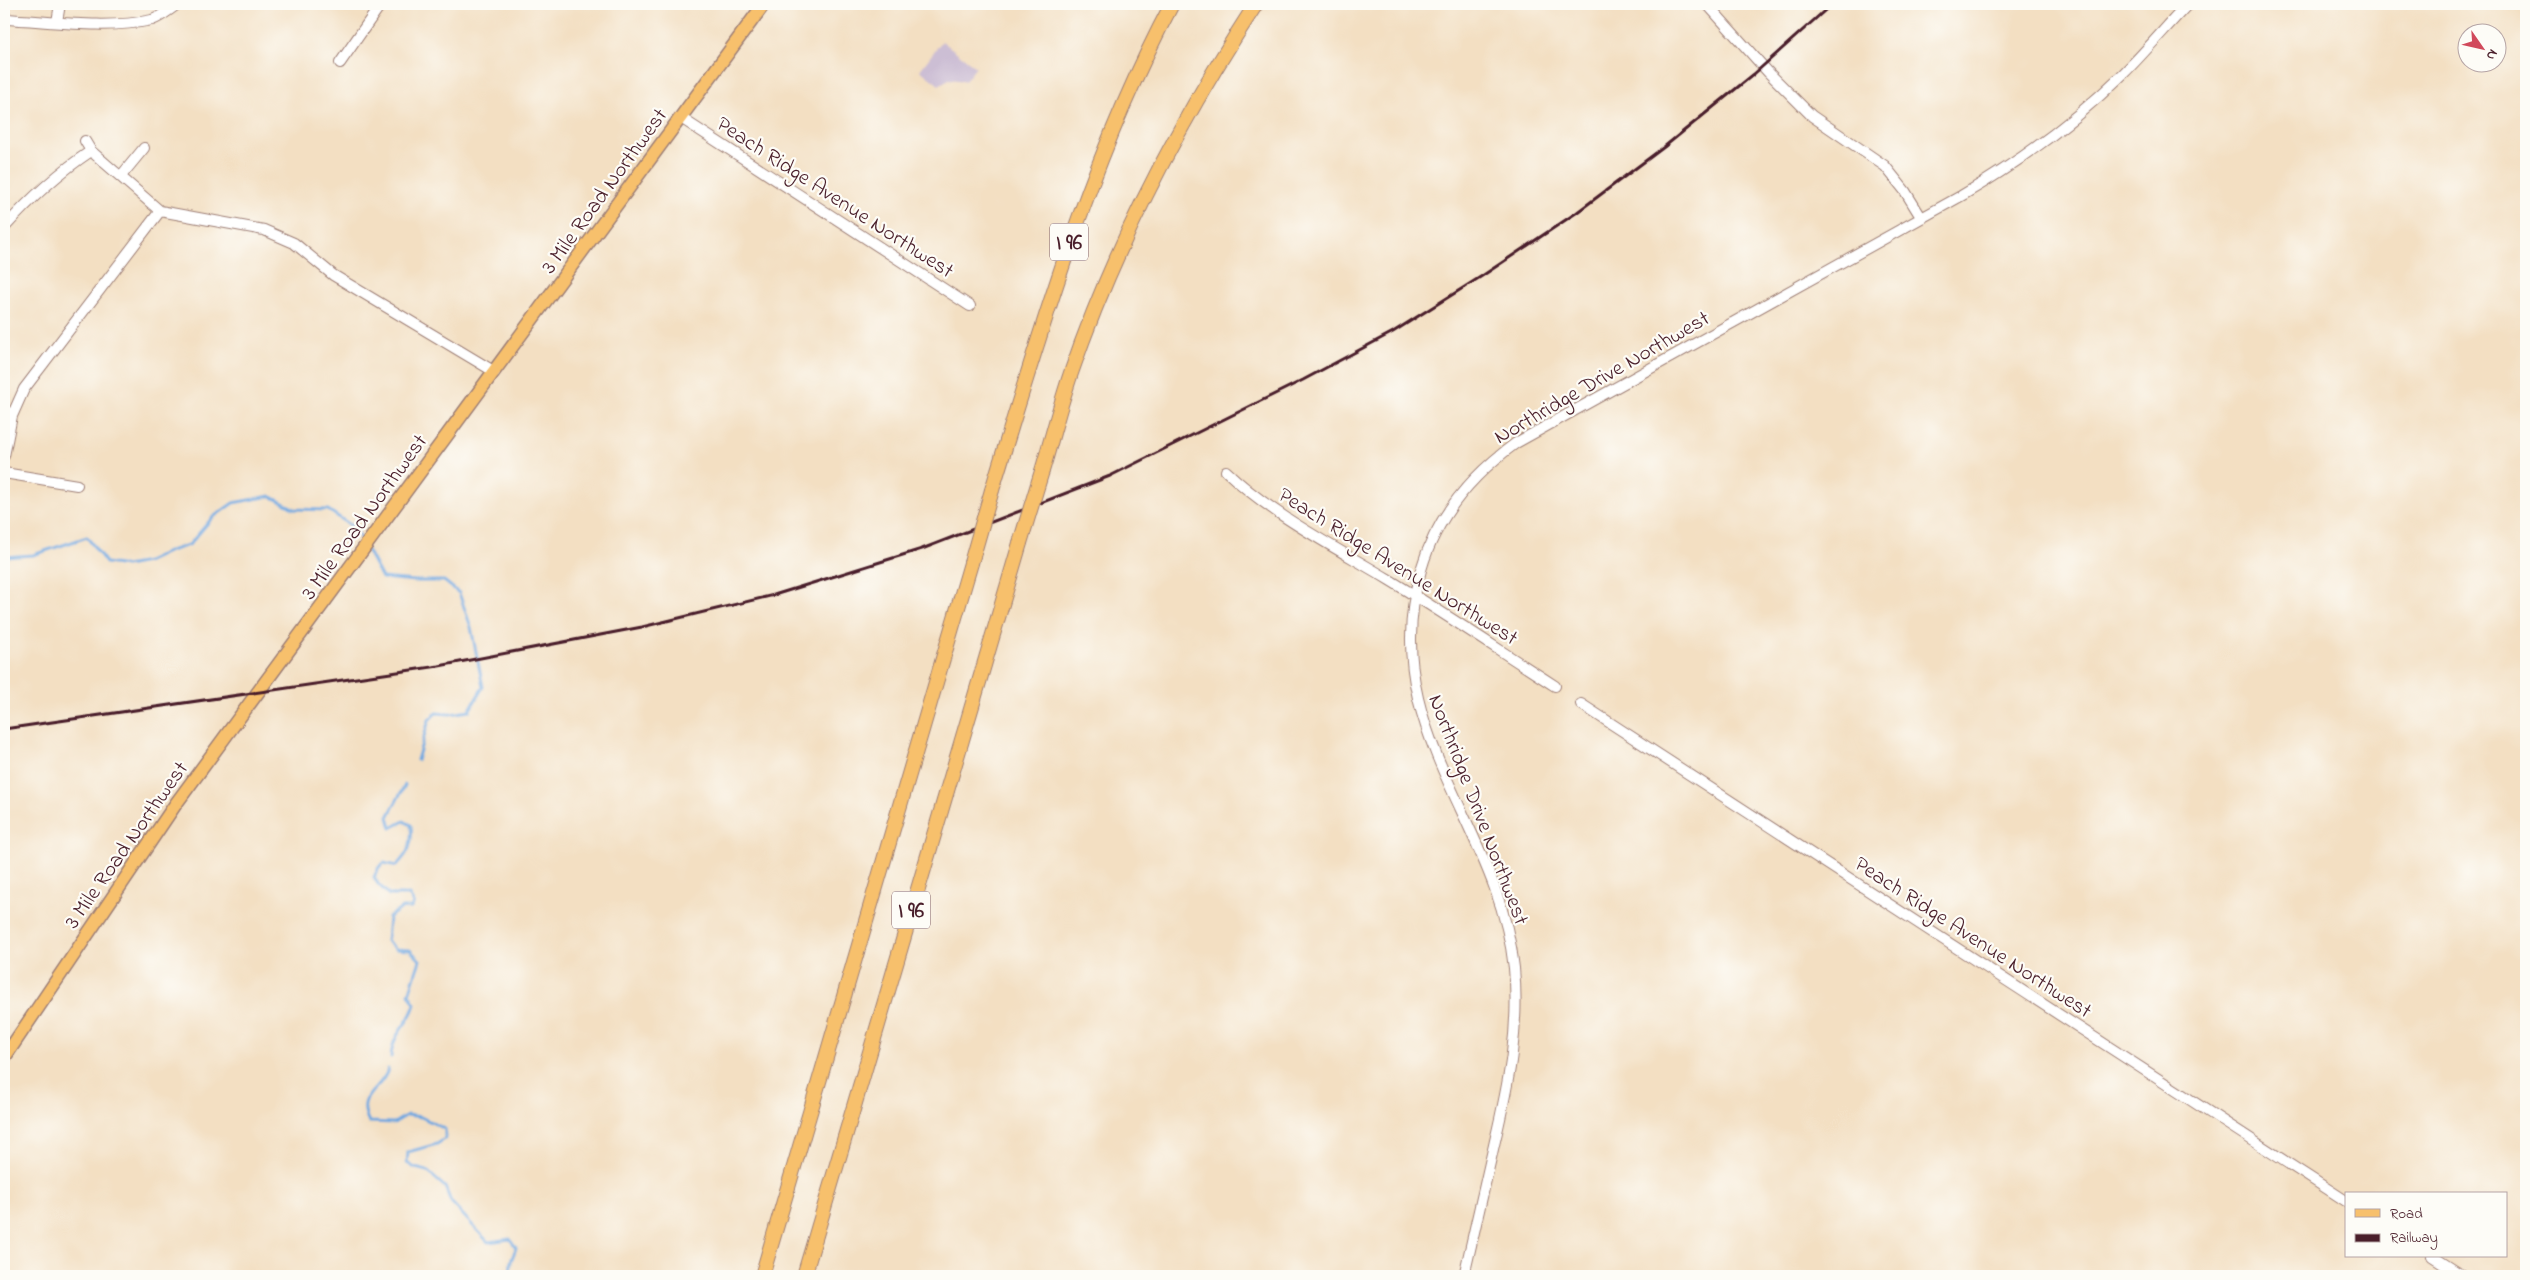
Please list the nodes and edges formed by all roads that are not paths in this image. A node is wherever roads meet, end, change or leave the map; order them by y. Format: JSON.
{"nodes":[{"id":1,"x":60,"y":4,"type":"edge"},
{"id":2,"x":178,"y":4,"type":"edge"},
{"id":3,"x":381,"y":4,"type":"edge"},
{"id":4,"x":764,"y":4,"type":"edge"},
{"id":5,"x":1172,"y":4,"type":"edge"},
{"id":6,"x":1256,"y":4,"type":"edge"},
{"id":7,"x":1707,"y":4,"type":"edge"},
{"id":8,"x":2188,"y":4,"type":"edge"},
{"id":9,"x":4,"y":19,"type":"edge"},
{"id":10,"x":57,"y":22,"type":"junction"},
{"id":11,"x":340,"y":63,"type":"dead end"},
{"id":12,"x":681,"y":118,"type":"junction"},
{"id":13,"x":86,"y":141,"type":"dead end"},
{"id":14,"x":144,"y":148,"type":"dead end"},
{"id":15,"x":91,"y":151,"type":"junction"},
{"id":16,"x":121,"y":176,"type":"junction"},
{"id":17,"x":160,"y":211,"type":"junction"},
{"id":18,"x":1921,"y":217,"type":"junction"},
{"id":19,"x":4,"y":228,"type":"edge"},
{"id":20,"x":970,"y":306,"type":"dead end"},
{"id":21,"x":495,"y":372,"type":"junction"},
{"id":22,"x":4,"y":456,"type":"edge"},
{"id":23,"x":1226,"y":471,"type":"dead end"},
{"id":24,"x":4,"y":473,"type":"edge"},
{"id":25,"x":77,"y":485,"type":"dead end"},
{"id":26,"x":1414,"y":595,"type":"junction"},
{"id":27,"x":1555,"y":686,"type":"dead end"},
{"id":28,"x":1581,"y":704,"type":"dead end"},
{"id":29,"x":4,"y":1058,"type":"edge"},
{"id":30,"x":2345,"y":1200,"type":"edge"},
{"id":31,"x":776,"y":1226,"type":"junction"},
{"id":32,"x":2435,"y":1258,"type":"edge"},
{"id":33,"x":758,"y":1276,"type":"edge"},
{"id":34,"x":762,"y":1276,"type":"edge"},
{"id":35,"x":804,"y":1276,"type":"edge"},
{"id":36,"x":1464,"y":1276,"type":"edge"},
{"id":37,"x":2463,"y":1276,"type":"edge"}],
"edges":[{"from":1,"to":10,"type":"street"},
{"from":2,"to":10,"type":"street"},
{"from":3,"to":11,"type":"street"},
{"from":4,"to":12,"type":"main road","name":"3 Mile Road Northwest"},
{"from":5,"to":31,"type":"highway","number":"I 96","bridge":true},
{"from":6,"to":35,"type":"highway","number":"I 96","bridge":true},
{"from":7,"to":18,"type":"street"},
{"from":8,"to":18,"type":"street","name":"Northridge Drive Northwest"},
{"from":9,"to":10,"type":"street"},
{"from":12,"to":20,"type":"street","name":"Peach Ridge Avenue Northwest"},
{"from":12,"to":21,"type":"main road","name":"3 Mile Road Northwest"},
{"from":13,"to":15,"type":"street"},
{"from":14,"to":16,"type":"street"},
{"from":15,"to":16,"type":"street"},
{"from":15,"to":19,"type":"street"},
{"from":16,"to":17,"type":"street"},
{"from":17,"to":21,"type":"street"},
{"from":17,"to":22,"type":"street"},
{"from":18,"to":26,"type":"street","name":"Northridge Drive Northwest"},
{"from":21,"to":29,"type":"main road","name":"3 Mile Road Northwest"},
{"from":23,"to":26,"type":"street","name":"Peach Ridge Avenue Northwest"},
{"from":24,"to":25,"type":"street"},
{"from":26,"to":27,"type":"street","name":"Peach Ridge Avenue Northwest"},
{"from":26,"to":36,"type":"street","name":"Northridge Drive Northwest"},
{"from":28,"to":30,"type":"street","name":"Peach Ridge Avenue Northwest"},
{"from":31,"to":33,"type":"highway"},
{"from":31,"to":34,"type":"highway","number":"I 96"},
{"from":32,"to":37,"type":"street"}]}
